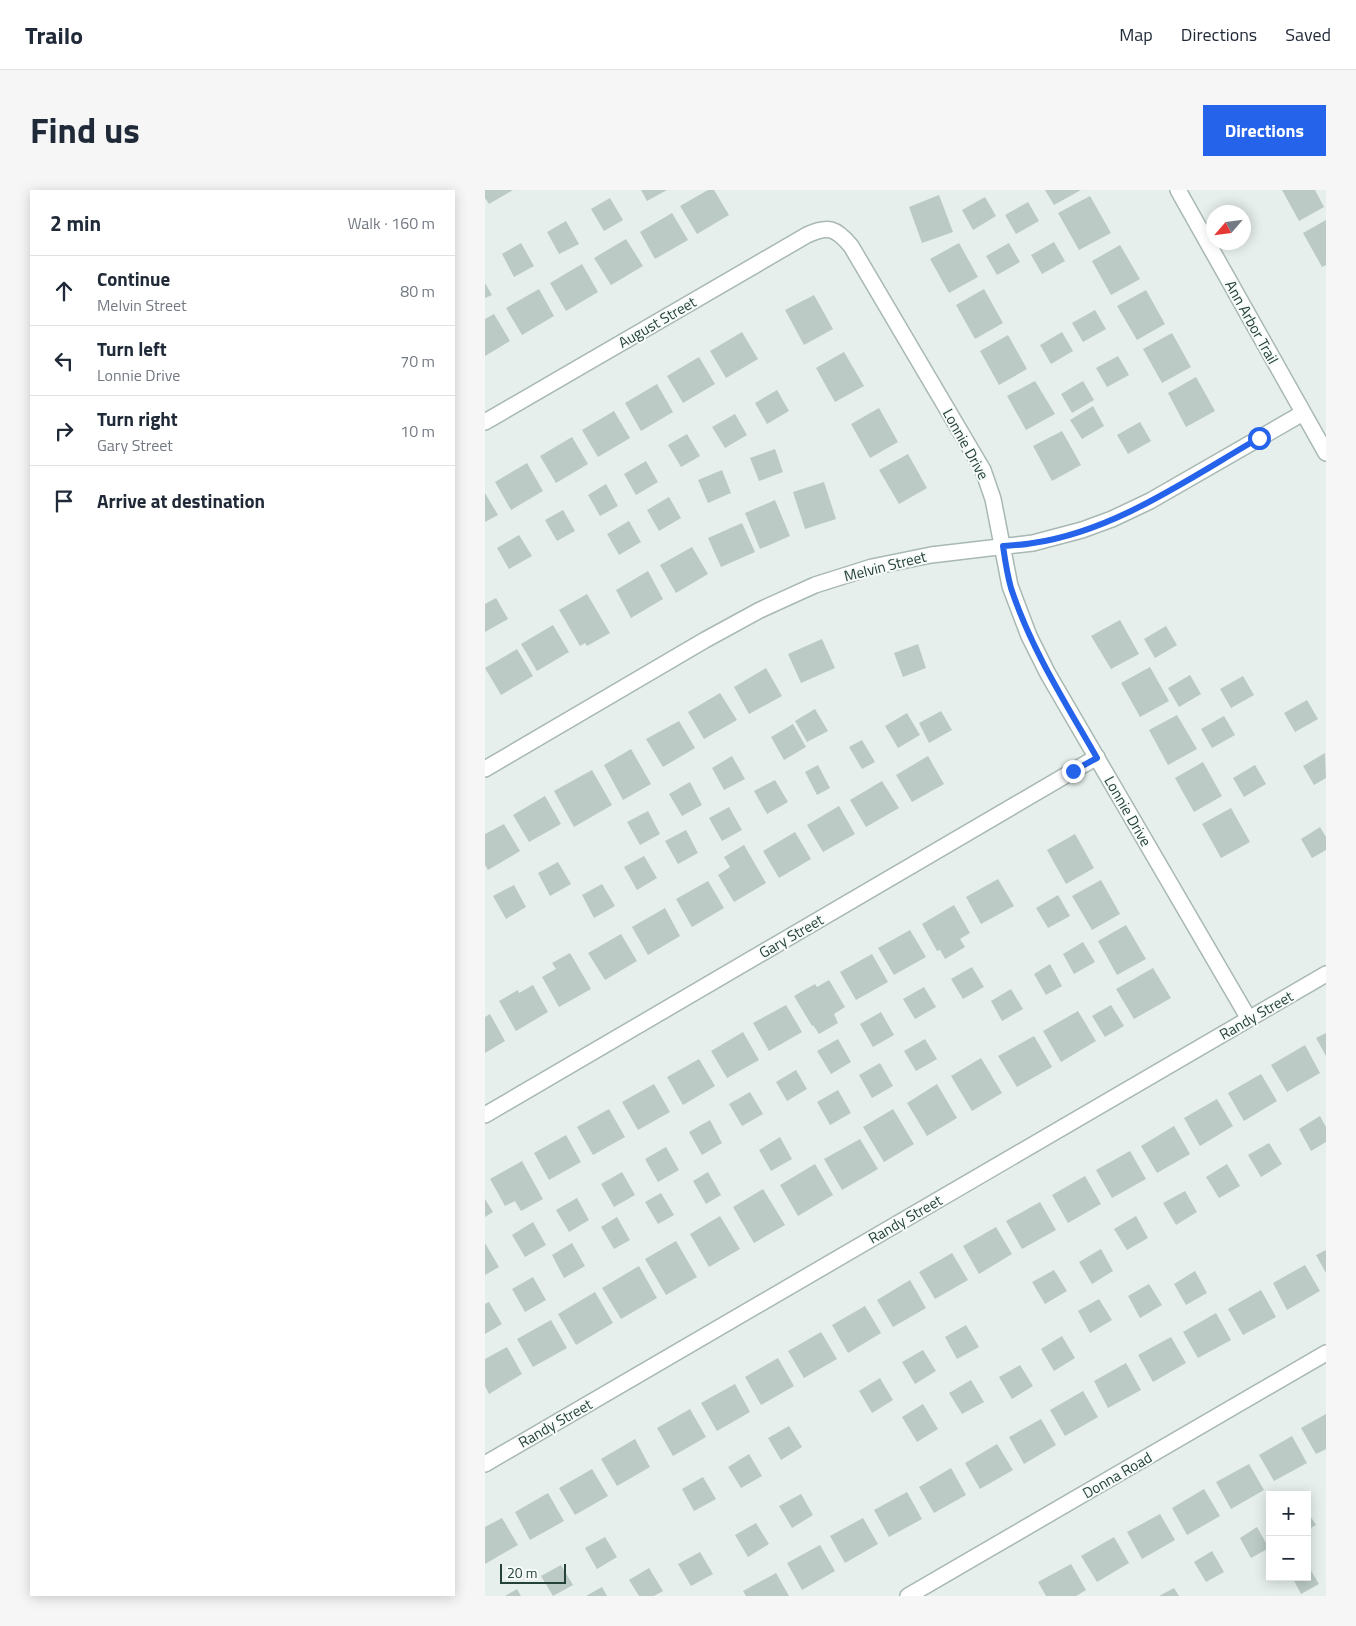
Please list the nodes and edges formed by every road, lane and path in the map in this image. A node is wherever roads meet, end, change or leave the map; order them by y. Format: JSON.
{"nodes":[{"id":1,"x":1178,"y":190,"type":"edge"},
{"id":2,"x":831,"y":229,"type":"joint"},
{"id":3,"x":1303,"y":413,"type":"junction"},
{"id":4,"x":485,"y":422,"type":"edge"},
{"id":5,"x":1326,"y":453,"type":"edge"},
{"id":6,"x":1003,"y":546,"type":"junction"},
{"id":7,"x":1097,"y":758,"type":"junction"},
{"id":8,"x":485,"y":769,"type":"edge"},
{"id":9,"x":1326,"y":974,"type":"edge"},
{"id":10,"x":1249,"y":1019,"type":"junction"},
{"id":11,"x":485,"y":1115,"type":"edge"},
{"id":12,"x":1326,"y":1353,"type":"edge"},
{"id":13,"x":485,"y":1464,"type":"edge"},
{"id":14,"x":908,"y":1596,"type":"edge"}],
"edges":[{"from":1,"to":3,"type":"street","name":"Ann Arbor Trail"},
{"from":2,"to":4,"type":"street","name":"August Street"},
{"from":2,"to":6,"type":"street","name":"Lonnie Drive"},
{"from":3,"to":5,"type":"street","name":"Ann Arbor Trail"},
{"from":3,"to":6,"type":"street","name":"Melvin Street"},
{"from":6,"to":7,"type":"street","name":"Lonnie Drive"},
{"from":6,"to":8,"type":"street","name":"Melvin Street"},
{"from":7,"to":10,"type":"street","name":"Lonnie Drive"},
{"from":7,"to":11,"type":"street","name":"Gary Street"},
{"from":9,"to":10,"type":"street","name":"Randy Street"},
{"from":10,"to":13,"type":"street","name":"Randy Street"},
{"from":12,"to":14,"type":"street","name":"Donna Road"}]}
